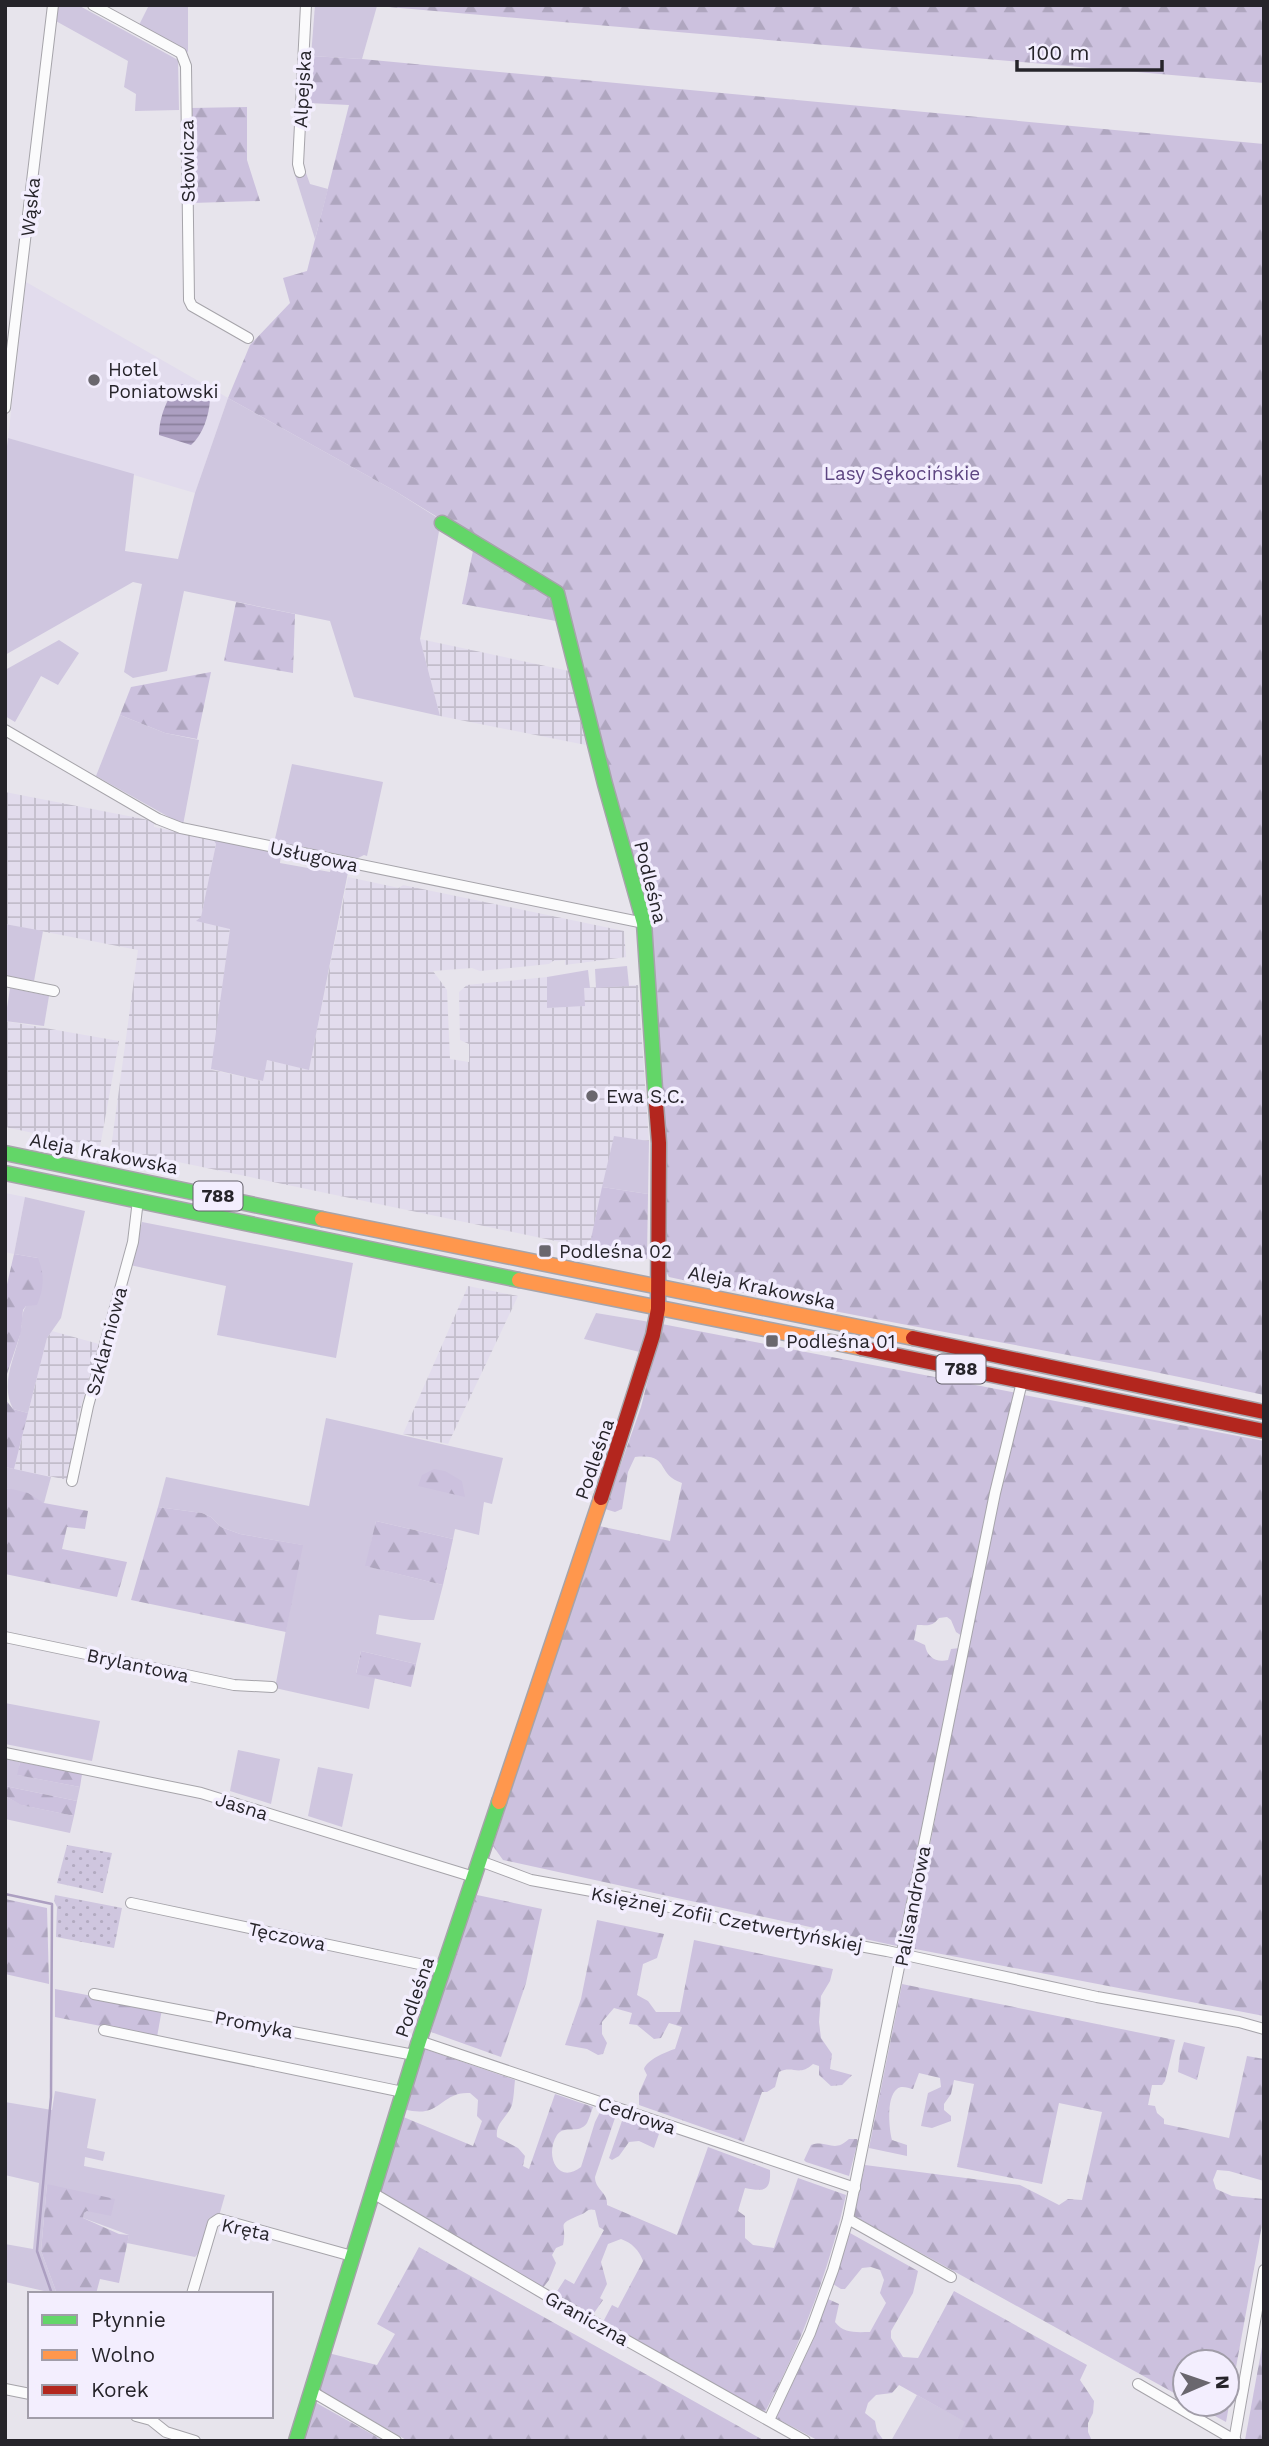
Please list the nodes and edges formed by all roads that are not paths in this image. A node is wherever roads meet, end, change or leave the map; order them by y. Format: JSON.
{"nodes":[{"id":1,"x":53,"y":5,"type":"edge"},
{"id":2,"x":93,"y":5,"type":"edge"},
{"id":3,"x":306,"y":5,"type":"edge"},
{"id":4,"x":300,"y":172,"type":"dead end"},
{"id":5,"x":248,"y":338,"type":"dead end"},
{"id":6,"x":5,"y":408,"type":"edge"},
{"id":7,"x":442,"y":523,"type":"dead end"},
{"id":8,"x":5,"y":730,"type":"edge"},
{"id":9,"x":644,"y":923,"type":"junction"},
{"id":10,"x":5,"y":981,"type":"edge"},
{"id":11,"x":54,"y":991,"type":"dead end"},
{"id":12,"x":5,"y":1153,"type":"edge"},
{"id":13,"x":5,"y":1173,"type":"edge"},
{"id":14,"x":138,"y":1200,"type":"junction"},
{"id":15,"x":657,"y":1284,"type":"junction"},
{"id":16,"x":658,"y":1309,"type":"junction"},
{"id":17,"x":1022,"y":1382,"type":"junction"},
{"id":18,"x":1264,"y":1412,"type":"edge"},
{"id":19,"x":1264,"y":1431,"type":"edge"},
{"id":20,"x":72,"y":1481,"type":"dead end"},
{"id":21,"x":5,"y":1637,"type":"edge"},
{"id":22,"x":272,"y":1687,"type":"dead end"},
{"id":23,"x":5,"y":1753,"type":"edge"},
{"id":24,"x":480,"y":1861,"type":"junction"},
{"id":25,"x":474,"y":1877,"type":"junction"},
{"id":26,"x":131,"y":1903,"type":"dead end"},
{"id":27,"x":902,"y":1955,"type":"junction"},
{"id":28,"x":443,"y":1969,"type":"junction"},
{"id":29,"x":94,"y":1994,"type":"dead end"},
{"id":30,"x":1264,"y":2029,"type":"edge"},
{"id":31,"x":104,"y":2030,"type":"dead end"},
{"id":32,"x":419,"y":2041,"type":"junction"},
{"id":33,"x":414,"y":2055,"type":"junction"},
{"id":34,"x":402,"y":2092,"type":"junction"},
{"id":35,"x":855,"y":2188,"type":"junction"},
{"id":36,"x":371,"y":2192,"type":"junction"},
{"id":37,"x":848,"y":2218,"type":"junction"},
{"id":38,"x":352,"y":2256,"type":"junction"},
{"id":39,"x":1264,"y":2270,"type":"edge"},
{"id":40,"x":951,"y":2277,"type":"dead end"},
{"id":41,"x":193,"y":2292,"type":"edge"},
{"id":42,"x":1138,"y":2384,"type":"dead end"},
{"id":43,"x":5,"y":2389,"type":"edge"},
{"id":44,"x":311,"y":2391,"type":"junction"},
{"id":45,"x":28,"y":2394,"type":"edge"},
{"id":46,"x":144,"y":2418,"type":"edge"},
{"id":47,"x":769,"y":2420,"type":"junction"},
{"id":48,"x":802,"y":2440,"type":"edge"},
{"id":49,"x":1235,"y":2440,"type":"edge"},
{"id":50,"x":195,"y":2441,"type":"edge"},
{"id":51,"x":296,"y":2441,"type":"edge"},
{"id":52,"x":397,"y":2441,"type":"edge"}],
"edges":[{"from":1,"to":6,"type":"street","name":"Wąska"},
{"from":2,"to":5,"type":"street","name":"Słowicza"},
{"from":3,"to":4,"type":"street","name":"Alpejska"},
{"from":7,"to":9,"type":"main road","name":"Podleśna"},
{"from":8,"to":9,"type":"street","name":"Usługowa"},
{"from":9,"to":15,"type":"main road","name":"Podleśna"},
{"from":10,"to":11,"type":"street"},
{"from":12,"to":15,"type":"main road","name":"Aleja Krakowska","number":"788"},
{"from":13,"to":14,"type":"main road","name":"Aleja Krakowska","number":"788"},
{"from":14,"to":16,"type":"main road","name":"Aleja Krakowska","number":"788"},
{"from":14,"to":20,"type":"street","name":"Szklarniowa"},
{"from":15,"to":16,"type":"main road","name":"Podleśna"},
{"from":15,"to":18,"type":"main road","name":"Aleja Krakowska","number":"788"},
{"from":16,"to":17,"type":"main road","name":"Aleja Krakowska","number":"788"},
{"from":16,"to":24,"type":"main road","name":"Podleśna"},
{"from":17,"to":19,"type":"main road","name":"Aleja Krakowska","number":"788"},
{"from":17,"to":27,"type":"street","name":"Palisandrowa"},
{"from":21,"to":22,"type":"street","name":"Brylantowa"},
{"from":23,"to":25,"type":"street","name":"Jasna"},
{"from":24,"to":25,"type":"main road","name":"Podleśna"},
{"from":24,"to":27,"type":"street","name":"Księżnej Zofii Czetwertyńskiej"},
{"from":25,"to":28,"type":"main road","name":"Podleśna"},
{"from":26,"to":28,"type":"street","name":"Tęczowa"},
{"from":27,"to":30,"type":"street","name":"Księżnej Zofii Czetwertyńskiej"},
{"from":27,"to":35,"type":"street","name":"Palisandrowa"},
{"from":28,"to":32,"type":"main road","name":"Podleśna"},
{"from":29,"to":33,"type":"street","name":"Promyka"},
{"from":31,"to":34,"type":"street"},
{"from":32,"to":33,"type":"main road","name":"Podleśna"},
{"from":32,"to":35,"type":"street","name":"Cedrowa"},
{"from":33,"to":34,"type":"main road","name":"Podleśna"},
{"from":34,"to":36,"type":"main road","name":"Podleśna"},
{"from":35,"to":37,"type":"street","name":"Palisandrowa"},
{"from":36,"to":38,"type":"main road","name":"Podleśna"},
{"from":36,"to":47,"type":"street","name":"Graniczna"},
{"from":37,"to":40,"type":"street"},
{"from":37,"to":47,"type":"street","name":"Palisandrowa"},
{"from":38,"to":41,"type":"street","name":"Kręta"},
{"from":38,"to":44,"type":"main road","name":"Podleśna"},
{"from":39,"to":49,"type":"street"},
{"from":42,"to":49,"type":"street"},
{"from":43,"to":45,"type":"street"},
{"from":44,"to":51,"type":"main road","name":"Podleśna"},
{"from":44,"to":52,"type":"street"},
{"from":46,"to":50,"type":"street"},
{"from":47,"to":48,"type":"street","name":"Graniczna"}]}
